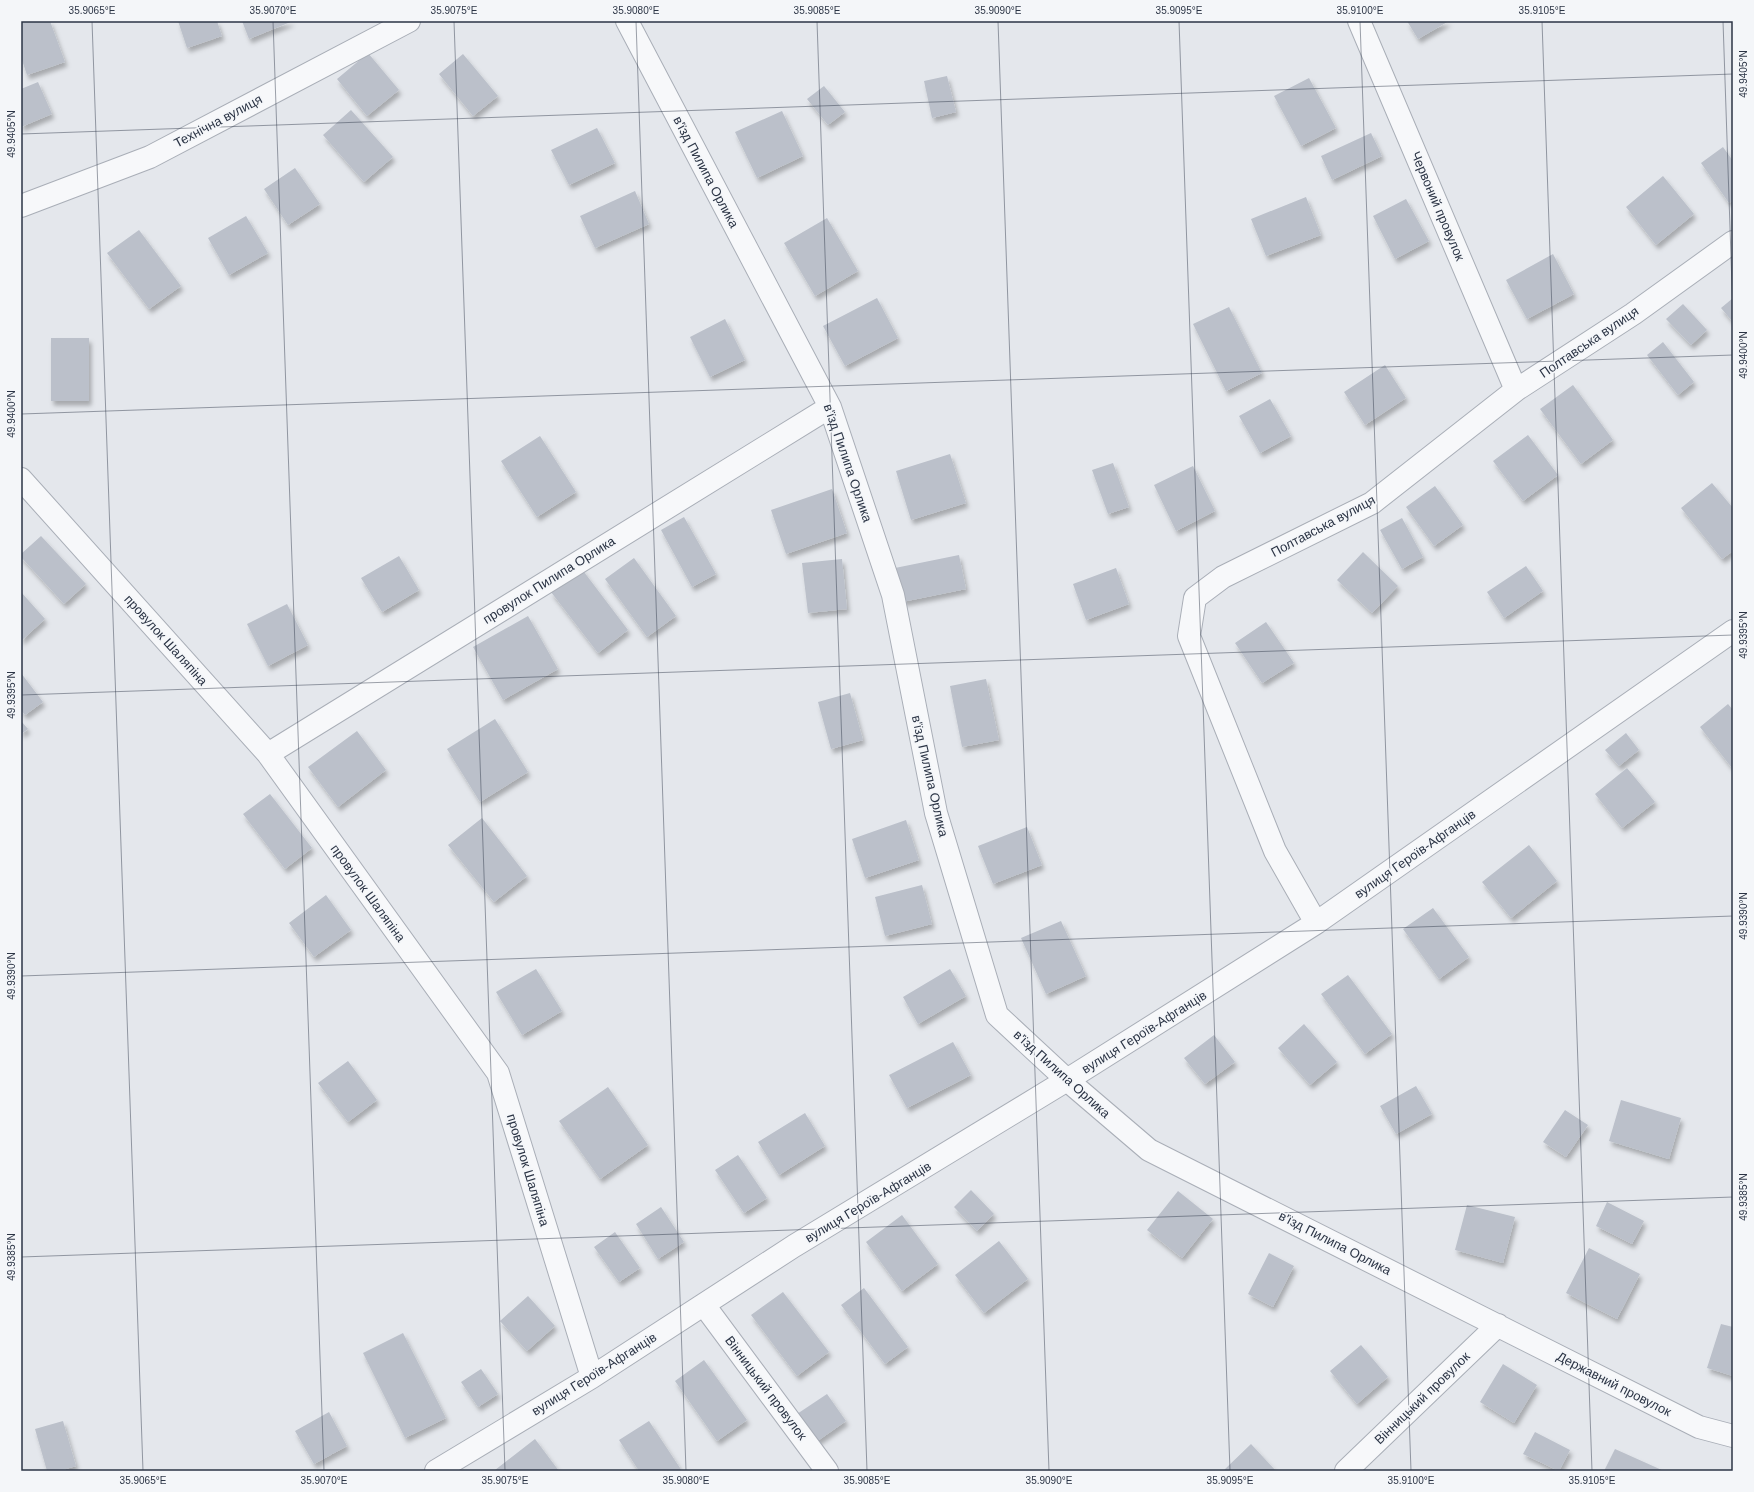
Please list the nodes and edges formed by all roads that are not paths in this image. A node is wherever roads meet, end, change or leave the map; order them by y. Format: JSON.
{"nodes":[{"id":1,"x":409,"y":21,"type":"edge"},
{"id":2,"x":627,"y":21,"type":"edge"},
{"id":3,"x":1359,"y":21,"type":"edge"},
{"id":4,"x":21,"y":206,"type":"edge"},
{"id":5,"x":21,"y":209,"type":"edge"},
{"id":6,"x":1733,"y":242,"type":"edge"},
{"id":7,"x":1516,"y":390,"type":"junction"},
{"id":8,"x":830,"y":407,"type":"junction"},
{"id":9,"x":21,"y":479,"type":"edge"},
{"id":10,"x":1733,"y":631,"type":"edge"},
{"id":11,"x":268,"y":754,"type":"junction"},
{"id":12,"x":1316,"y":923,"type":"junction"},
{"id":13,"x":1067,"y":1080,"type":"junction"},
{"id":14,"x":704,"y":1305,"type":"junction"},
{"id":15,"x":1498,"y":1325,"type":"junction"},
{"id":16,"x":592,"y":1377,"type":"junction"},
{"id":17,"x":1733,"y":1436,"type":"edge"},
{"id":18,"x":436,"y":1471,"type":"edge"},
{"id":19,"x":827,"y":1471,"type":"edge"},
{"id":20,"x":1346,"y":1471,"type":"edge"}],
"edges":[{"from":1,"to":4,"type":"street","name":"Технічна вулиця"},
{"from":2,"to":8,"type":"street","name":"в'їзд Пилипа Орлика"},
{"from":3,"to":7,"type":"street","name":"Червоний провулок"},
{"from":4,"to":5,"type":"street"},
{"from":6,"to":7,"type":"street","name":"Полтавська вулиця"},
{"from":7,"to":12,"type":"street","name":"Полтавська вулиця"},
{"from":8,"to":11,"type":"street","name":"провулок Пилипа Орлика"},
{"from":8,"to":13,"type":"street","name":"в'їзд Пилипа Орлика"},
{"from":9,"to":11,"type":"street","name":"провулок Шаляпіна"},
{"from":10,"to":12,"type":"street","name":"вулиця Героїв-Афганців"},
{"from":11,"to":16,"type":"street","name":"провулок Шаляпіна"},
{"from":12,"to":13,"type":"street","name":"вулиця Героїв-Афганців"},
{"from":13,"to":14,"type":"street","name":"вулиця Героїв-Афганців"},
{"from":13,"to":15,"type":"street","name":"в'їзд Пилипа Орлика"},
{"from":14,"to":16,"type":"street","name":"вулиця Героїв-Афганців"},
{"from":14,"to":19,"type":"street","name":"Вінницький провулок"},
{"from":15,"to":17,"type":"street","name":"Державний провулок"},
{"from":15,"to":20,"type":"street","name":"Вінницький провулок"},
{"from":16,"to":18,"type":"street","name":"вулиця Героїв-Афганців"}]}
